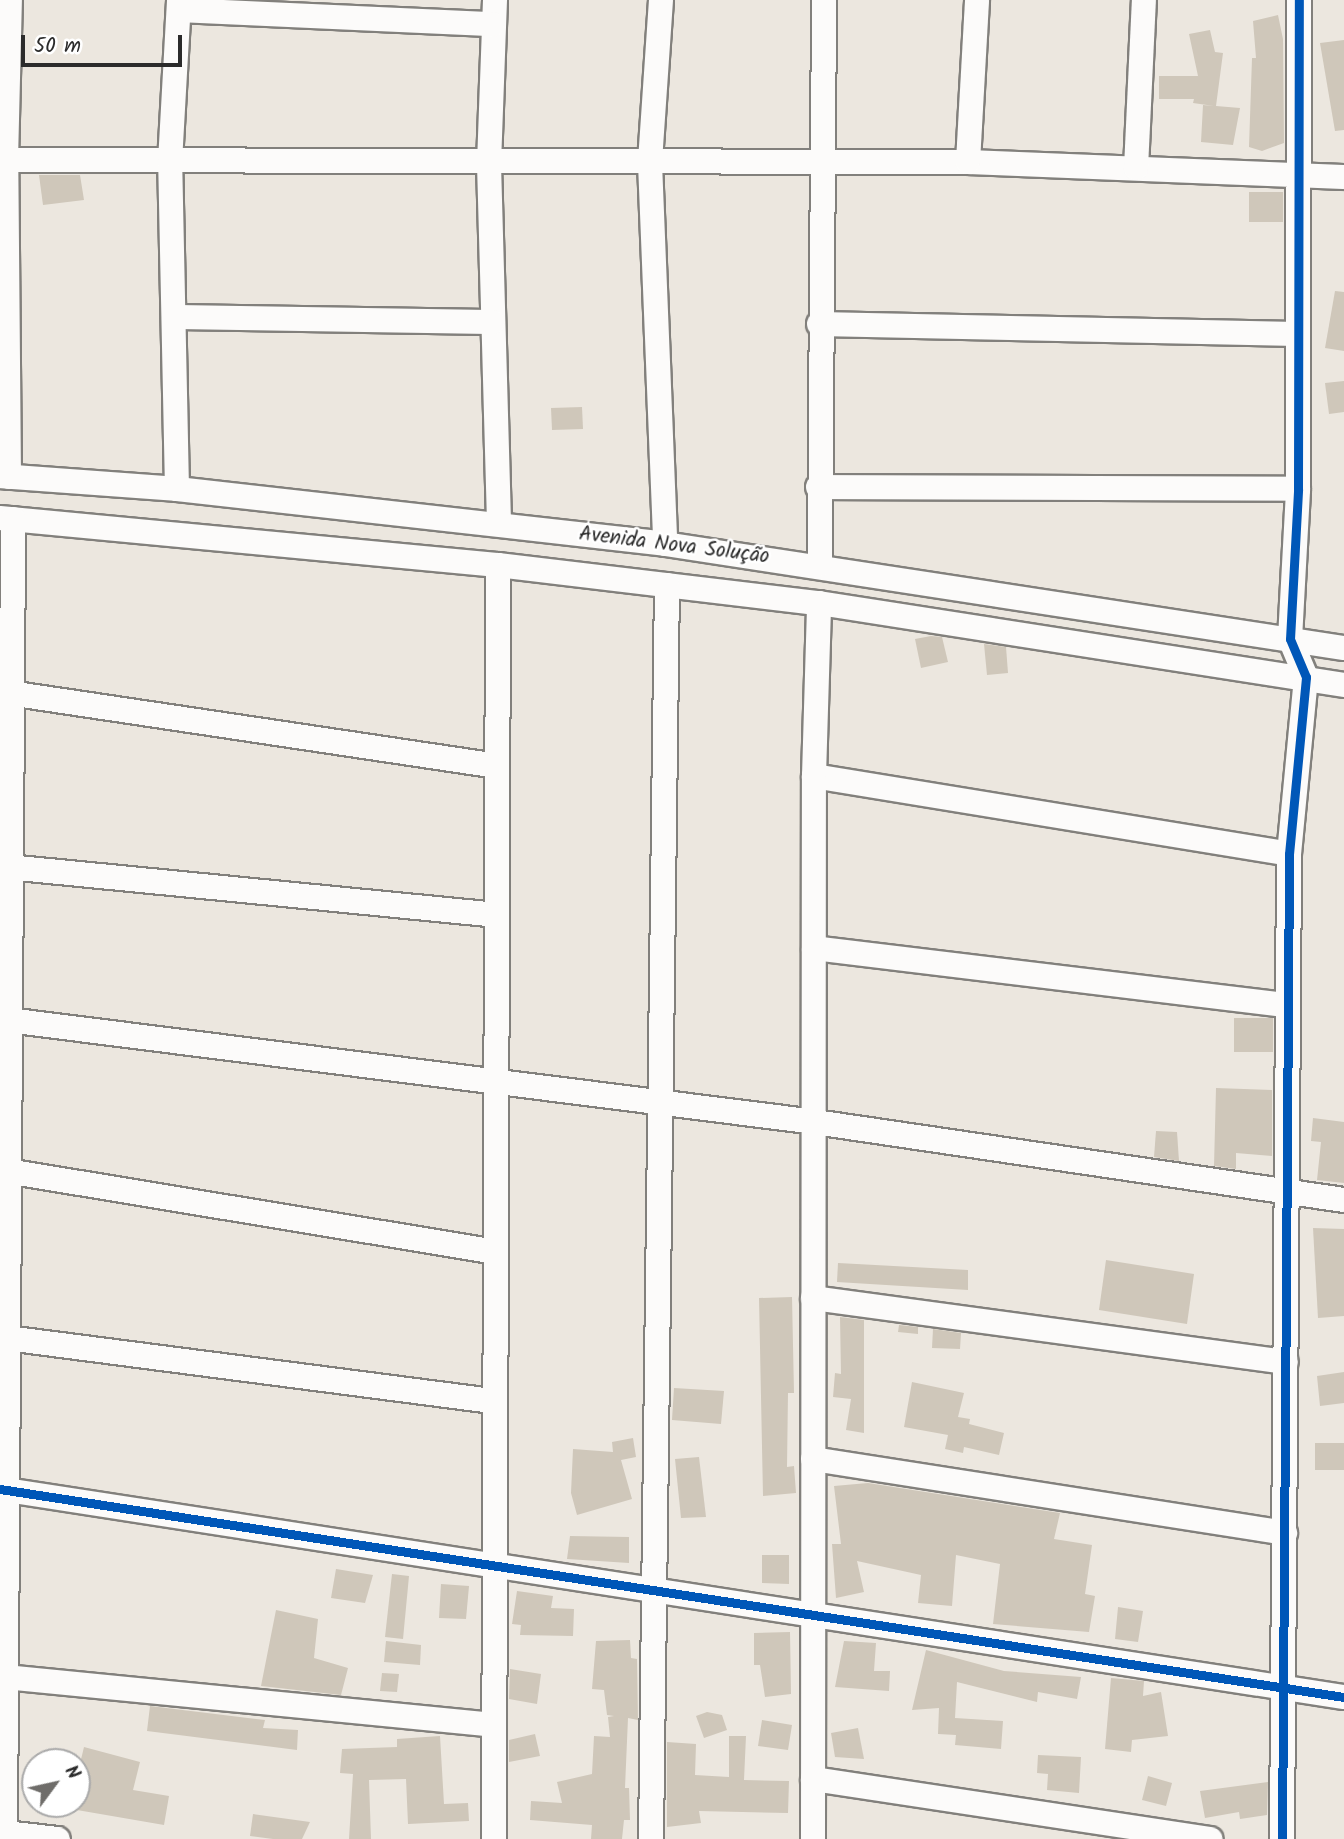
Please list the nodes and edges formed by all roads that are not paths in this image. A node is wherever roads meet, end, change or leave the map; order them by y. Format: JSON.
{"nodes":[{"id":1,"x":10,"y":0,"type":"edge"},
{"id":2,"x":661,"y":0,"type":"edge"},
{"id":3,"x":824,"y":0,"type":"edge"},
{"id":4,"x":977,"y":0,"type":"edge"},
{"id":5,"x":1144,"y":0,"type":"edge"},
{"id":6,"x":1299,"y":0,"type":"edge"},
{"id":7,"x":179,"y":5,"type":"edge"},
{"id":8,"x":494,"y":12,"type":"edge"},
{"id":9,"x":3,"y":160,"type":"edge"},
{"id":10,"x":170,"y":162,"type":"junction"},
{"id":11,"x":821,"y":162,"type":"junction"},
{"id":12,"x":968,"y":162,"type":"junction"},
{"id":13,"x":650,"y":163,"type":"junction"},
{"id":14,"x":489,"y":164,"type":"junction"},
{"id":15,"x":1136,"y":168,"type":"junction"},
{"id":16,"x":1299,"y":174,"type":"junction"},
{"id":17,"x":1344,"y":177,"type":"edge"},
{"id":18,"x":174,"y":317,"type":"junction"},
{"id":19,"x":493,"y":322,"type":"junction"},
{"id":20,"x":819,"y":324,"type":"junction"},
{"id":21,"x":1297,"y":334,"type":"junction"},
{"id":22,"x":5,"y":477,"type":"edge"},
{"id":23,"x":818,"y":487,"type":"junction"},
{"id":24,"x":177,"y":489,"type":"junction"},
{"id":25,"x":1297,"y":489,"type":"junction"},
{"id":26,"x":6,"y":518,"type":"edge"},
{"id":27,"x":499,"y":524,"type":"junction"},
{"id":28,"x":665,"y":544,"type":"junction"},
{"id":29,"x":820,"y":564,"type":"junction"},
{"id":30,"x":498,"y":565,"type":"junction"},
{"id":31,"x":667,"y":585,"type":"junction"},
{"id":32,"x":819,"y":603,"type":"junction"},
{"id":33,"x":1290,"y":639,"type":"junction"},
{"id":34,"x":1344,"y":648,"type":"edge"},
{"id":35,"x":1306,"y":677,"type":"junction"},
{"id":36,"x":1344,"y":685,"type":"edge"},
{"id":37,"x":9,"y":693,"type":"junction"},
{"id":38,"x":496,"y":766,"type":"junction"},
{"id":39,"x":814,"y":776,"type":"junction"},
{"id":40,"x":1289,"y":854,"type":"junction"},
{"id":41,"x":8,"y":867,"type":"junction"},
{"id":42,"x":496,"y":915,"type":"junction"},
{"id":43,"x":814,"y":948,"type":"junction"},
{"id":44,"x":1288,"y":1005,"type":"junction"},
{"id":45,"x":4,"y":1020,"type":"edge"},
{"id":46,"x":496,"y":1082,"type":"junction"},
{"id":47,"x":660,"y":1103,"type":"junction"},
{"id":48,"x":815,"y":1122,"type":"junction"},
{"id":49,"x":7,"y":1171,"type":"junction"},
{"id":50,"x":1287,"y":1194,"type":"junction"},
{"id":51,"x":1344,"y":1200,"type":"edge"},
{"id":52,"x":495,"y":1252,"type":"junction"},
{"id":53,"x":813,"y":1298,"type":"junction"},
{"id":54,"x":7,"y":1338,"type":"junction"},
{"id":55,"x":1286,"y":1362,"type":"junction"},
{"id":56,"x":495,"y":1401,"type":"junction"},
{"id":57,"x":813,"y":1459,"type":"junction"},
{"id":58,"x":3,"y":1489,"type":"edge"},
{"id":59,"x":1285,"y":1534,"type":"junction"},
{"id":60,"x":494,"y":1566,"type":"junction"},
{"id":61,"x":654,"y":1591,"type":"junction"},
{"id":62,"x":813,"y":1617,"type":"junction"},
{"id":63,"x":5,"y":1677,"type":"junction"},
{"id":64,"x":1283,"y":1690,"type":"junction"},
{"id":65,"x":1344,"y":1697,"type":"edge"},
{"id":66,"x":494,"y":1724,"type":"junction"},
{"id":67,"x":813,"y":1779,"type":"junction"},
{"id":68,"x":5,"y":1836,"type":"edge"},
{"id":69,"x":58,"y":1839,"type":"edge"},
{"id":70,"x":494,"y":1839,"type":"edge"},
{"id":71,"x":651,"y":1839,"type":"edge"},
{"id":72,"x":813,"y":1839,"type":"edge"},
{"id":73,"x":1211,"y":1839,"type":"edge"},
{"id":74,"x":1282,"y":1839,"type":"edge"}],
"edges":[{"from":1,"to":9,"type":"street"},
{"from":2,"to":13,"type":"street"},
{"from":3,"to":11,"type":"street"},
{"from":4,"to":12,"type":"street"},
{"from":5,"to":15,"type":"street"},
{"from":6,"to":16,"type":"street"},
{"from":7,"to":8,"type":"street"},
{"from":7,"to":10,"type":"street"},
{"from":8,"to":14,"type":"street"},
{"from":9,"to":10,"type":"street"},
{"from":9,"to":22,"type":"street"},
{"from":10,"to":14,"type":"street"},
{"from":10,"to":18,"type":"street"},
{"from":11,"to":12,"type":"street"},
{"from":11,"to":13,"type":"street"},
{"from":11,"to":20,"type":"street"},
{"from":12,"to":15,"type":"street"},
{"from":13,"to":14,"type":"street"},
{"from":13,"to":28,"type":"street"},
{"from":14,"to":19,"type":"street"},
{"from":15,"to":16,"type":"street"},
{"from":16,"to":17,"type":"street"},
{"from":16,"to":21,"type":"street"},
{"from":18,"to":19,"type":"street"},
{"from":18,"to":24,"type":"street"},
{"from":19,"to":27,"type":"street"},
{"from":20,"to":21,"type":"street"},
{"from":20,"to":23,"type":"street"},
{"from":21,"to":25,"type":"street"},
{"from":22,"to":24,"type":"street","name":"Avenida Nova Solução"},
{"from":23,"to":25,"type":"street"},
{"from":23,"to":29,"type":"street"},
{"from":24,"to":27,"type":"street","name":"Avenida Nova Solução"},
{"from":25,"to":33,"type":"street"},
{"from":26,"to":30,"type":"street","name":"Avenida Nova Solução"},
{"from":26,"to":37,"type":"street"},
{"from":27,"to":28,"type":"street","name":"Avenida Nova Solução"},
{"from":28,"to":29,"type":"street","name":"Avenida Nova Solução"},
{"from":29,"to":33,"type":"street","name":"Avenida Nova Solução"},
{"from":30,"to":31,"type":"street","name":"Avenida Nova Solução"},
{"from":30,"to":38,"type":"street"},
{"from":31,"to":32,"type":"street","name":"Avenida Nova Solução"},
{"from":31,"to":47,"type":"street"},
{"from":32,"to":35,"type":"street","name":"Avenida Nova Solução"},
{"from":32,"to":39,"type":"street"},
{"from":33,"to":34,"type":"street","name":"Avenida Nova Solução"},
{"from":33,"to":35,"type":"street"},
{"from":35,"to":36,"type":"street","name":"Avenida Nova Solução"},
{"from":35,"to":40,"type":"street"},
{"from":37,"to":38,"type":"street"},
{"from":37,"to":41,"type":"street"},
{"from":38,"to":42,"type":"street"},
{"from":39,"to":40,"type":"street"},
{"from":39,"to":43,"type":"street"},
{"from":40,"to":44,"type":"street"},
{"from":41,"to":42,"type":"street"},
{"from":41,"to":45,"type":"street"},
{"from":42,"to":46,"type":"street"},
{"from":43,"to":44,"type":"street"},
{"from":43,"to":48,"type":"street"},
{"from":44,"to":50,"type":"street"},
{"from":45,"to":46,"type":"street"},
{"from":45,"to":49,"type":"street"},
{"from":46,"to":47,"type":"street"},
{"from":46,"to":52,"type":"street"},
{"from":47,"to":48,"type":"street"},
{"from":47,"to":61,"type":"street"},
{"from":48,"to":50,"type":"street"},
{"from":48,"to":53,"type":"street"},
{"from":49,"to":52,"type":"street"},
{"from":49,"to":54,"type":"street"},
{"from":50,"to":51,"type":"street"},
{"from":50,"to":55,"type":"street"},
{"from":52,"to":56,"type":"street"},
{"from":53,"to":55,"type":"street"},
{"from":53,"to":57,"type":"street"},
{"from":54,"to":56,"type":"street"},
{"from":54,"to":58,"type":"street"},
{"from":55,"to":59,"type":"street"},
{"from":56,"to":60,"type":"street"},
{"from":57,"to":59,"type":"street"},
{"from":57,"to":62,"type":"street"},
{"from":58,"to":60,"type":"street"},
{"from":58,"to":63,"type":"street"},
{"from":59,"to":64,"type":"street"},
{"from":60,"to":61,"type":"street"},
{"from":60,"to":66,"type":"street"},
{"from":61,"to":62,"type":"street"},
{"from":61,"to":71,"type":"street"},
{"from":62,"to":64,"type":"street"},
{"from":62,"to":67,"type":"street"},
{"from":63,"to":66,"type":"street"},
{"from":63,"to":68,"type":"street"},
{"from":64,"to":65,"type":"street"},
{"from":64,"to":74,"type":"street"},
{"from":66,"to":70,"type":"street"},
{"from":67,"to":72,"type":"street"},
{"from":67,"to":73,"type":"street"},
{"from":68,"to":69,"type":"street"}]}
